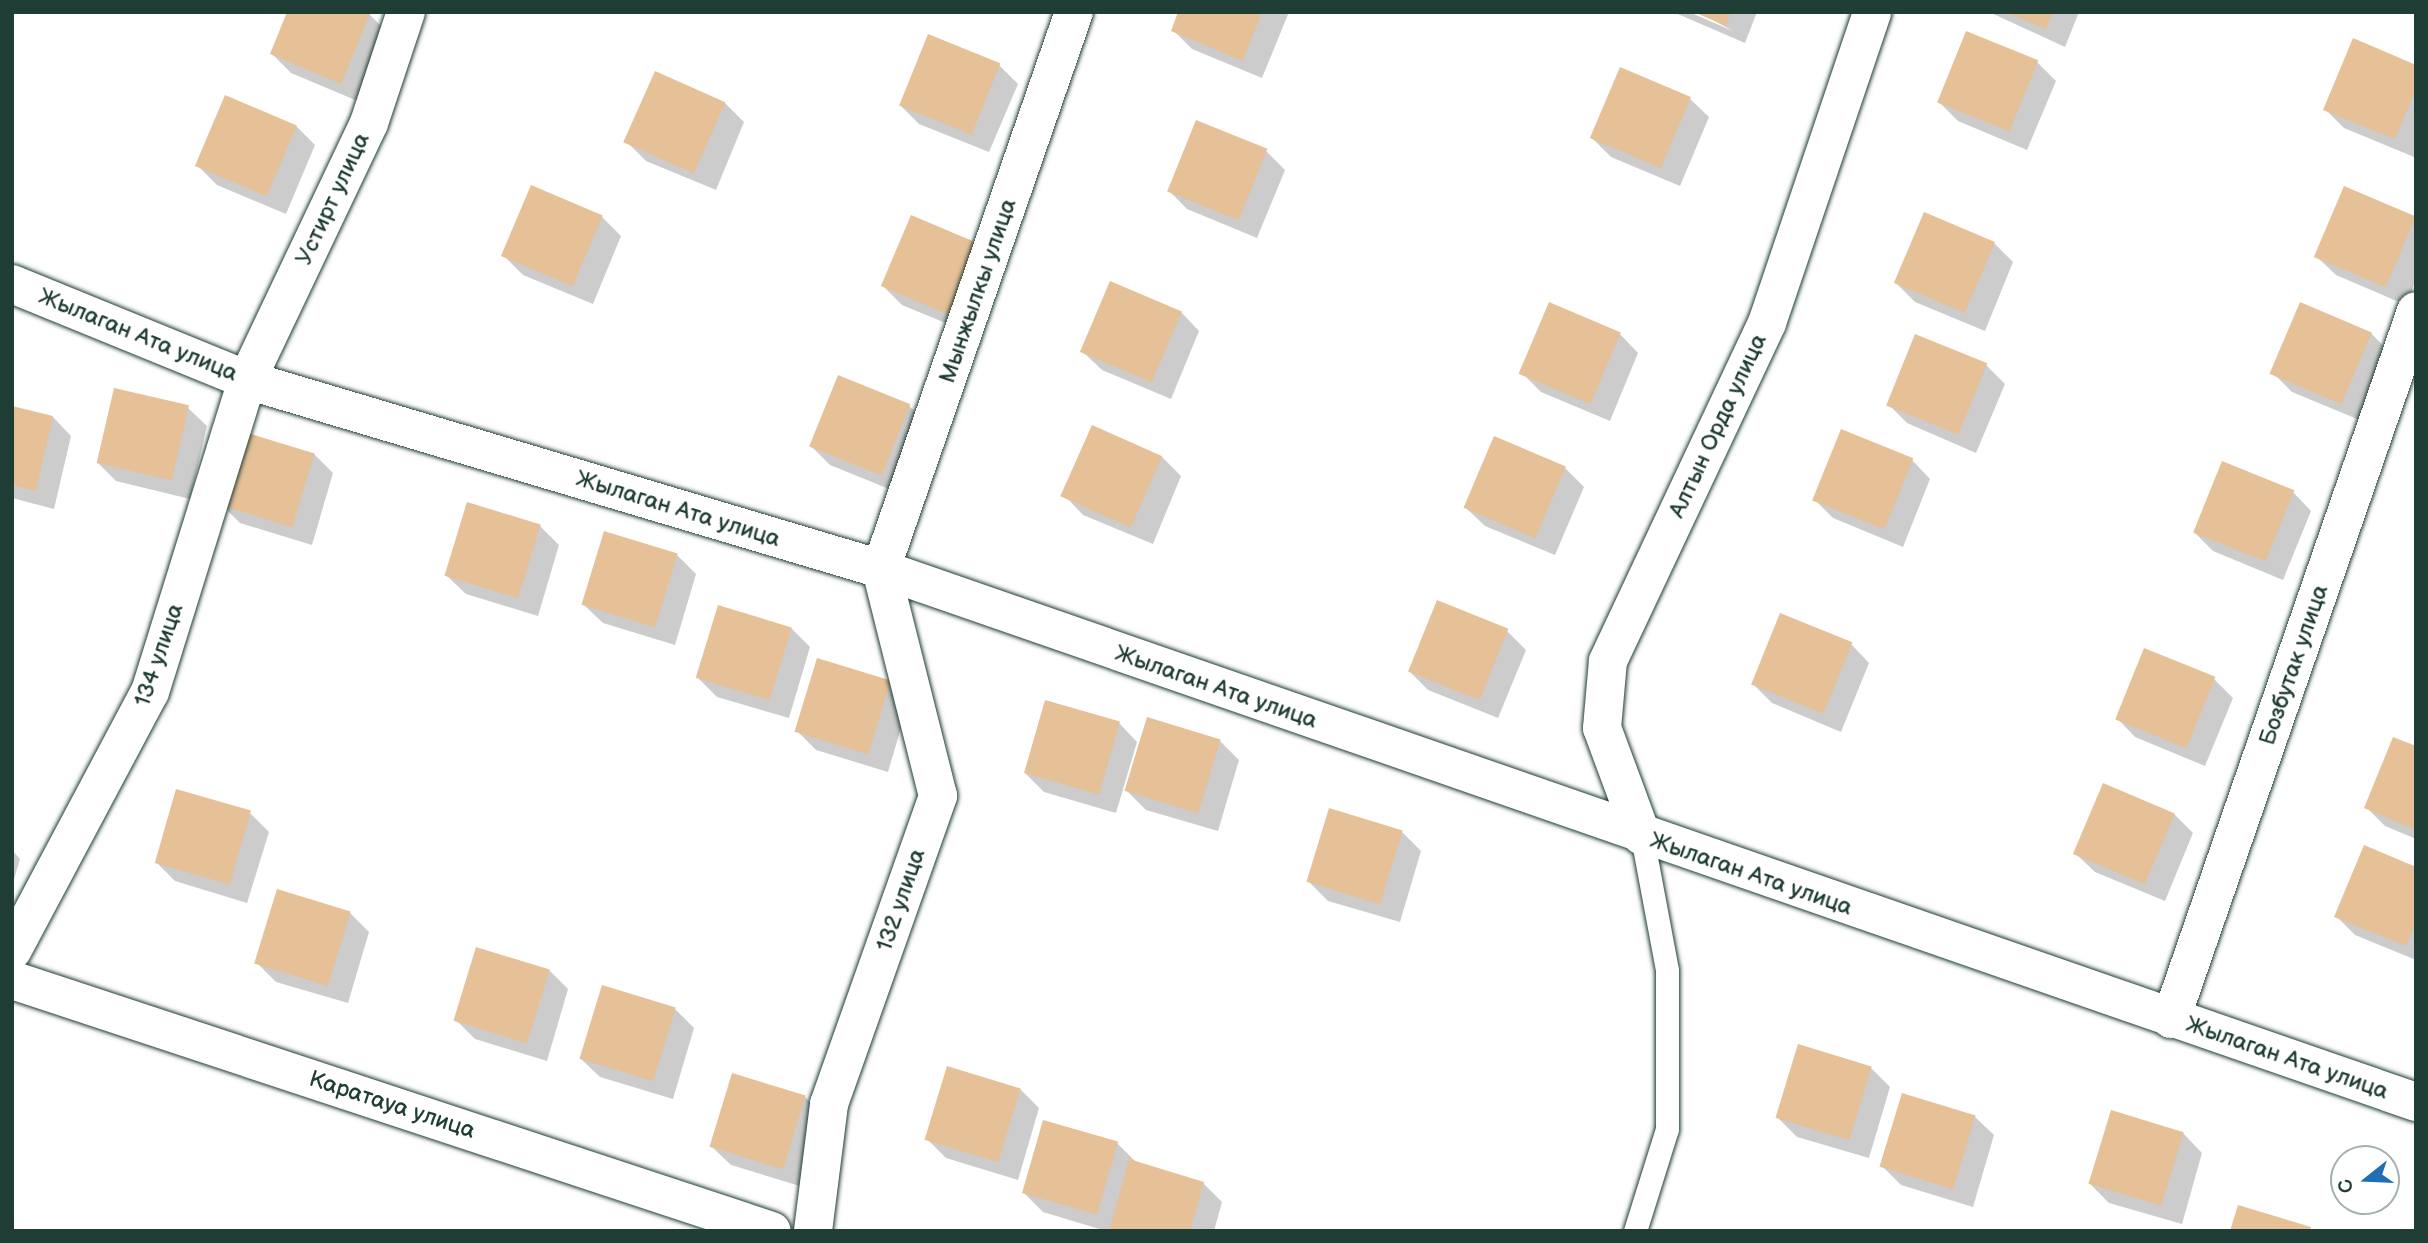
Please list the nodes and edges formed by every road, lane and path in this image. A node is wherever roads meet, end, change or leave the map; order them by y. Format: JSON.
{"nodes":[{"id":1,"x":406,"y":12,"type":"edge"},
{"id":2,"x":1074,"y":12,"type":"edge"},
{"id":3,"x":1872,"y":12,"type":"edge"},
{"id":4,"x":12,"y":284,"type":"edge"},
{"id":5,"x":2416,"y":311,"type":"edge"},
{"id":6,"x":247,"y":380,"type":"junction"},
{"id":7,"x":881,"y":569,"type":"junction"},
{"id":8,"x":1642,"y":836,"type":"junction"},
{"id":9,"x":12,"y":951,"type":"edge"},
{"id":10,"x":12,"y":980,"type":"edge"},
{"id":11,"x":2171,"y":1019,"type":"junction"},
{"id":12,"x":2416,"y":1102,"type":"edge"},
{"id":13,"x":772,"y":1231,"type":"edge"},
{"id":14,"x":813,"y":1231,"type":"edge"},
{"id":15,"x":1635,"y":1231,"type":"edge"}],
"edges":[{"from":1,"to":6,"type":"street","name":"Устирт улица"},
{"from":2,"to":7,"type":"street","name":"Мынжылкы улица"},
{"from":3,"to":8,"type":"street","name":"Алтын Орда улица"},
{"from":4,"to":6,"type":"street","name":"Жылаган Ата улица"},
{"from":5,"to":11,"type":"street","name":"Бозбутак улица"},
{"from":6,"to":7,"type":"street","name":"Жылаган Ата улица"},
{"from":6,"to":9,"type":"street","name":"134 улица"},
{"from":7,"to":8,"type":"street","name":"Жылаган Ата улица"},
{"from":7,"to":14,"type":"street","name":"132 улица"},
{"from":8,"to":11,"type":"street","name":"Жылаган Ата улица"},
{"from":8,"to":15,"type":"lane"},
{"from":10,"to":13,"type":"street","name":"Каратауа улица"},
{"from":11,"to":12,"type":"street","name":"Жылаган Ата улица"}]}
